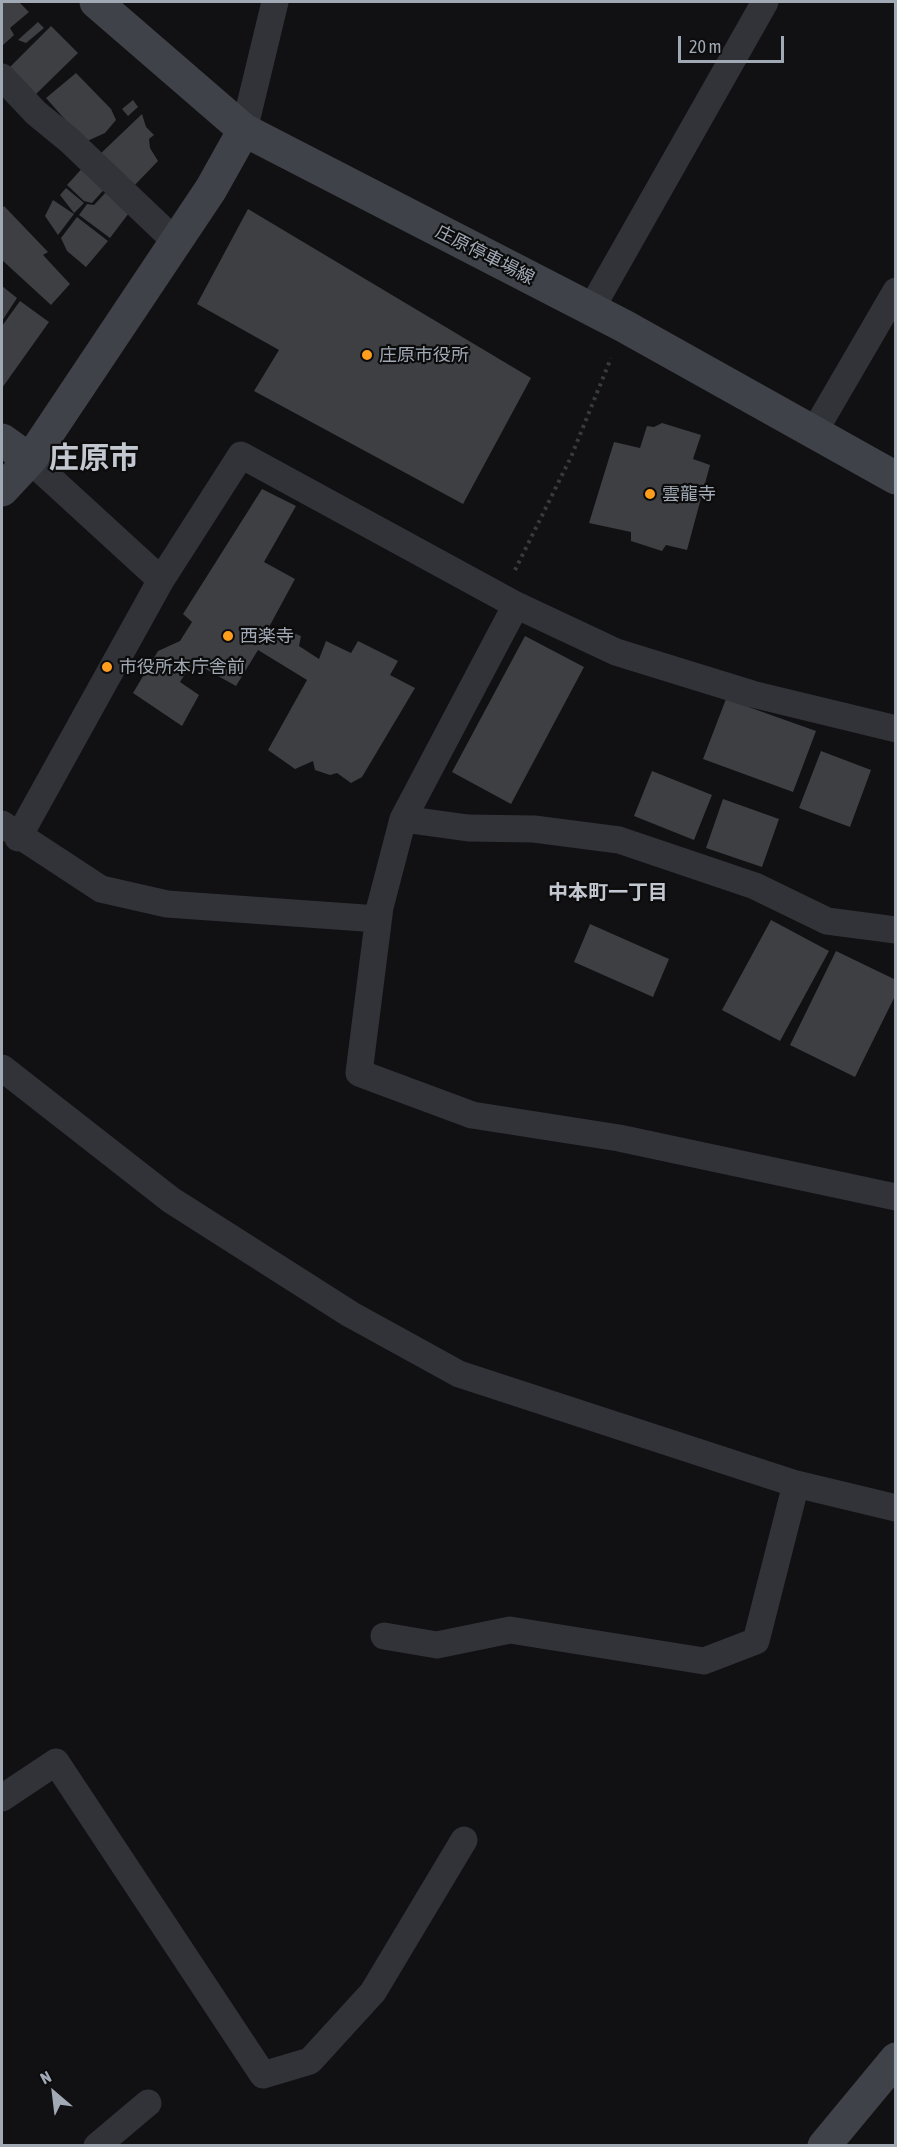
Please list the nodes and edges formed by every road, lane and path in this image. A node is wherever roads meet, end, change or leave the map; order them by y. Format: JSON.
{"nodes":[{"id":1,"x":96,"y":2,"type":"edge"},
{"id":2,"x":275,"y":2,"type":"edge"},
{"id":3,"x":765,"y":2,"type":"edge"},
{"id":4,"x":2,"y":77,"type":"edge"},
{"id":5,"x":244,"y":130,"type":"junction"},
{"id":6,"x":175,"y":241,"type":"junction"},
{"id":7,"x":896,"y":291,"type":"edge"},
{"id":8,"x":591,"y":309,"type":"junction"},
{"id":9,"x":624,"y":326,"type":"junction"},
{"id":10,"x":814,"y":432,"type":"junction"},
{"id":11,"x":2,"y":440,"type":"edge"},
{"id":12,"x":30,"y":460,"type":"junction"},
{"id":13,"x":896,"y":478,"type":"edge"},
{"id":14,"x":2,"y":490,"type":"edge"},
{"id":15,"x":161,"y":580,"type":"junction"},
{"id":16,"x":508,"y":601,"type":"junction"},
{"id":17,"x":896,"y":729,"type":"edge"},
{"id":18,"x":403,"y":819,"type":"junction"},
{"id":19,"x":10,"y":831,"type":"edge"},
{"id":20,"x":378,"y":919,"type":"junction"},
{"id":21,"x":896,"y":930,"type":"edge"},
{"id":22,"x":2,"y":1068,"type":"edge"},
{"id":23,"x":896,"y":1197,"type":"edge"},
{"id":24,"x":796,"y":1484,"type":"junction"},
{"id":25,"x":896,"y":1508,"type":"edge"},
{"id":26,"x":384,"y":1636,"type":"dead end"},
{"id":27,"x":2,"y":1798,"type":"edge"},
{"id":28,"x":464,"y":1840,"type":"dead end"},
{"id":29,"x":894,"y":2065,"type":"edge"},
{"id":30,"x":148,"y":2103,"type":"dead end"},
{"id":31,"x":97,"y":2145,"type":"edge"},
{"id":32,"x":824,"y":2145,"type":"edge"}],
"edges":[{"from":1,"to":5,"type":"main road","name":"庄原停車場線"},
{"from":2,"to":5,"type":"street"},
{"from":3,"to":8,"type":"street"},
{"from":4,"to":6,"type":"street"},
{"from":5,"to":6,"type":"main road"},
{"from":5,"to":8,"type":"main road","name":"庄原停車場線"},
{"from":6,"to":12,"type":"main road"},
{"from":7,"to":10,"type":"street"},
{"from":8,"to":9,"type":"main road","name":"庄原停車場線"},
{"from":9,"to":10,"type":"main road","name":"庄原停車場線"},
{"from":9,"to":16,"type":"path"},
{"from":10,"to":13,"type":"main road","name":"庄原停車場線"},
{"from":11,"to":12,"type":"main road"},
{"from":12,"to":14,"type":"main road"},
{"from":12,"to":15,"type":"street"},
{"from":15,"to":16,"type":"street"},
{"from":15,"to":19,"type":"street"},
{"from":16,"to":17,"type":"street"},
{"from":16,"to":18,"type":"street"},
{"from":18,"to":20,"type":"street"},
{"from":18,"to":21,"type":"street"},
{"from":19,"to":20,"type":"street"},
{"from":20,"to":23,"type":"street"},
{"from":22,"to":24,"type":"street"},
{"from":24,"to":25,"type":"street"},
{"from":24,"to":26,"type":"street"},
{"from":27,"to":28,"type":"street"},
{"from":29,"to":32,"type":"main road"},
{"from":30,"to":31,"type":"street"}]}
